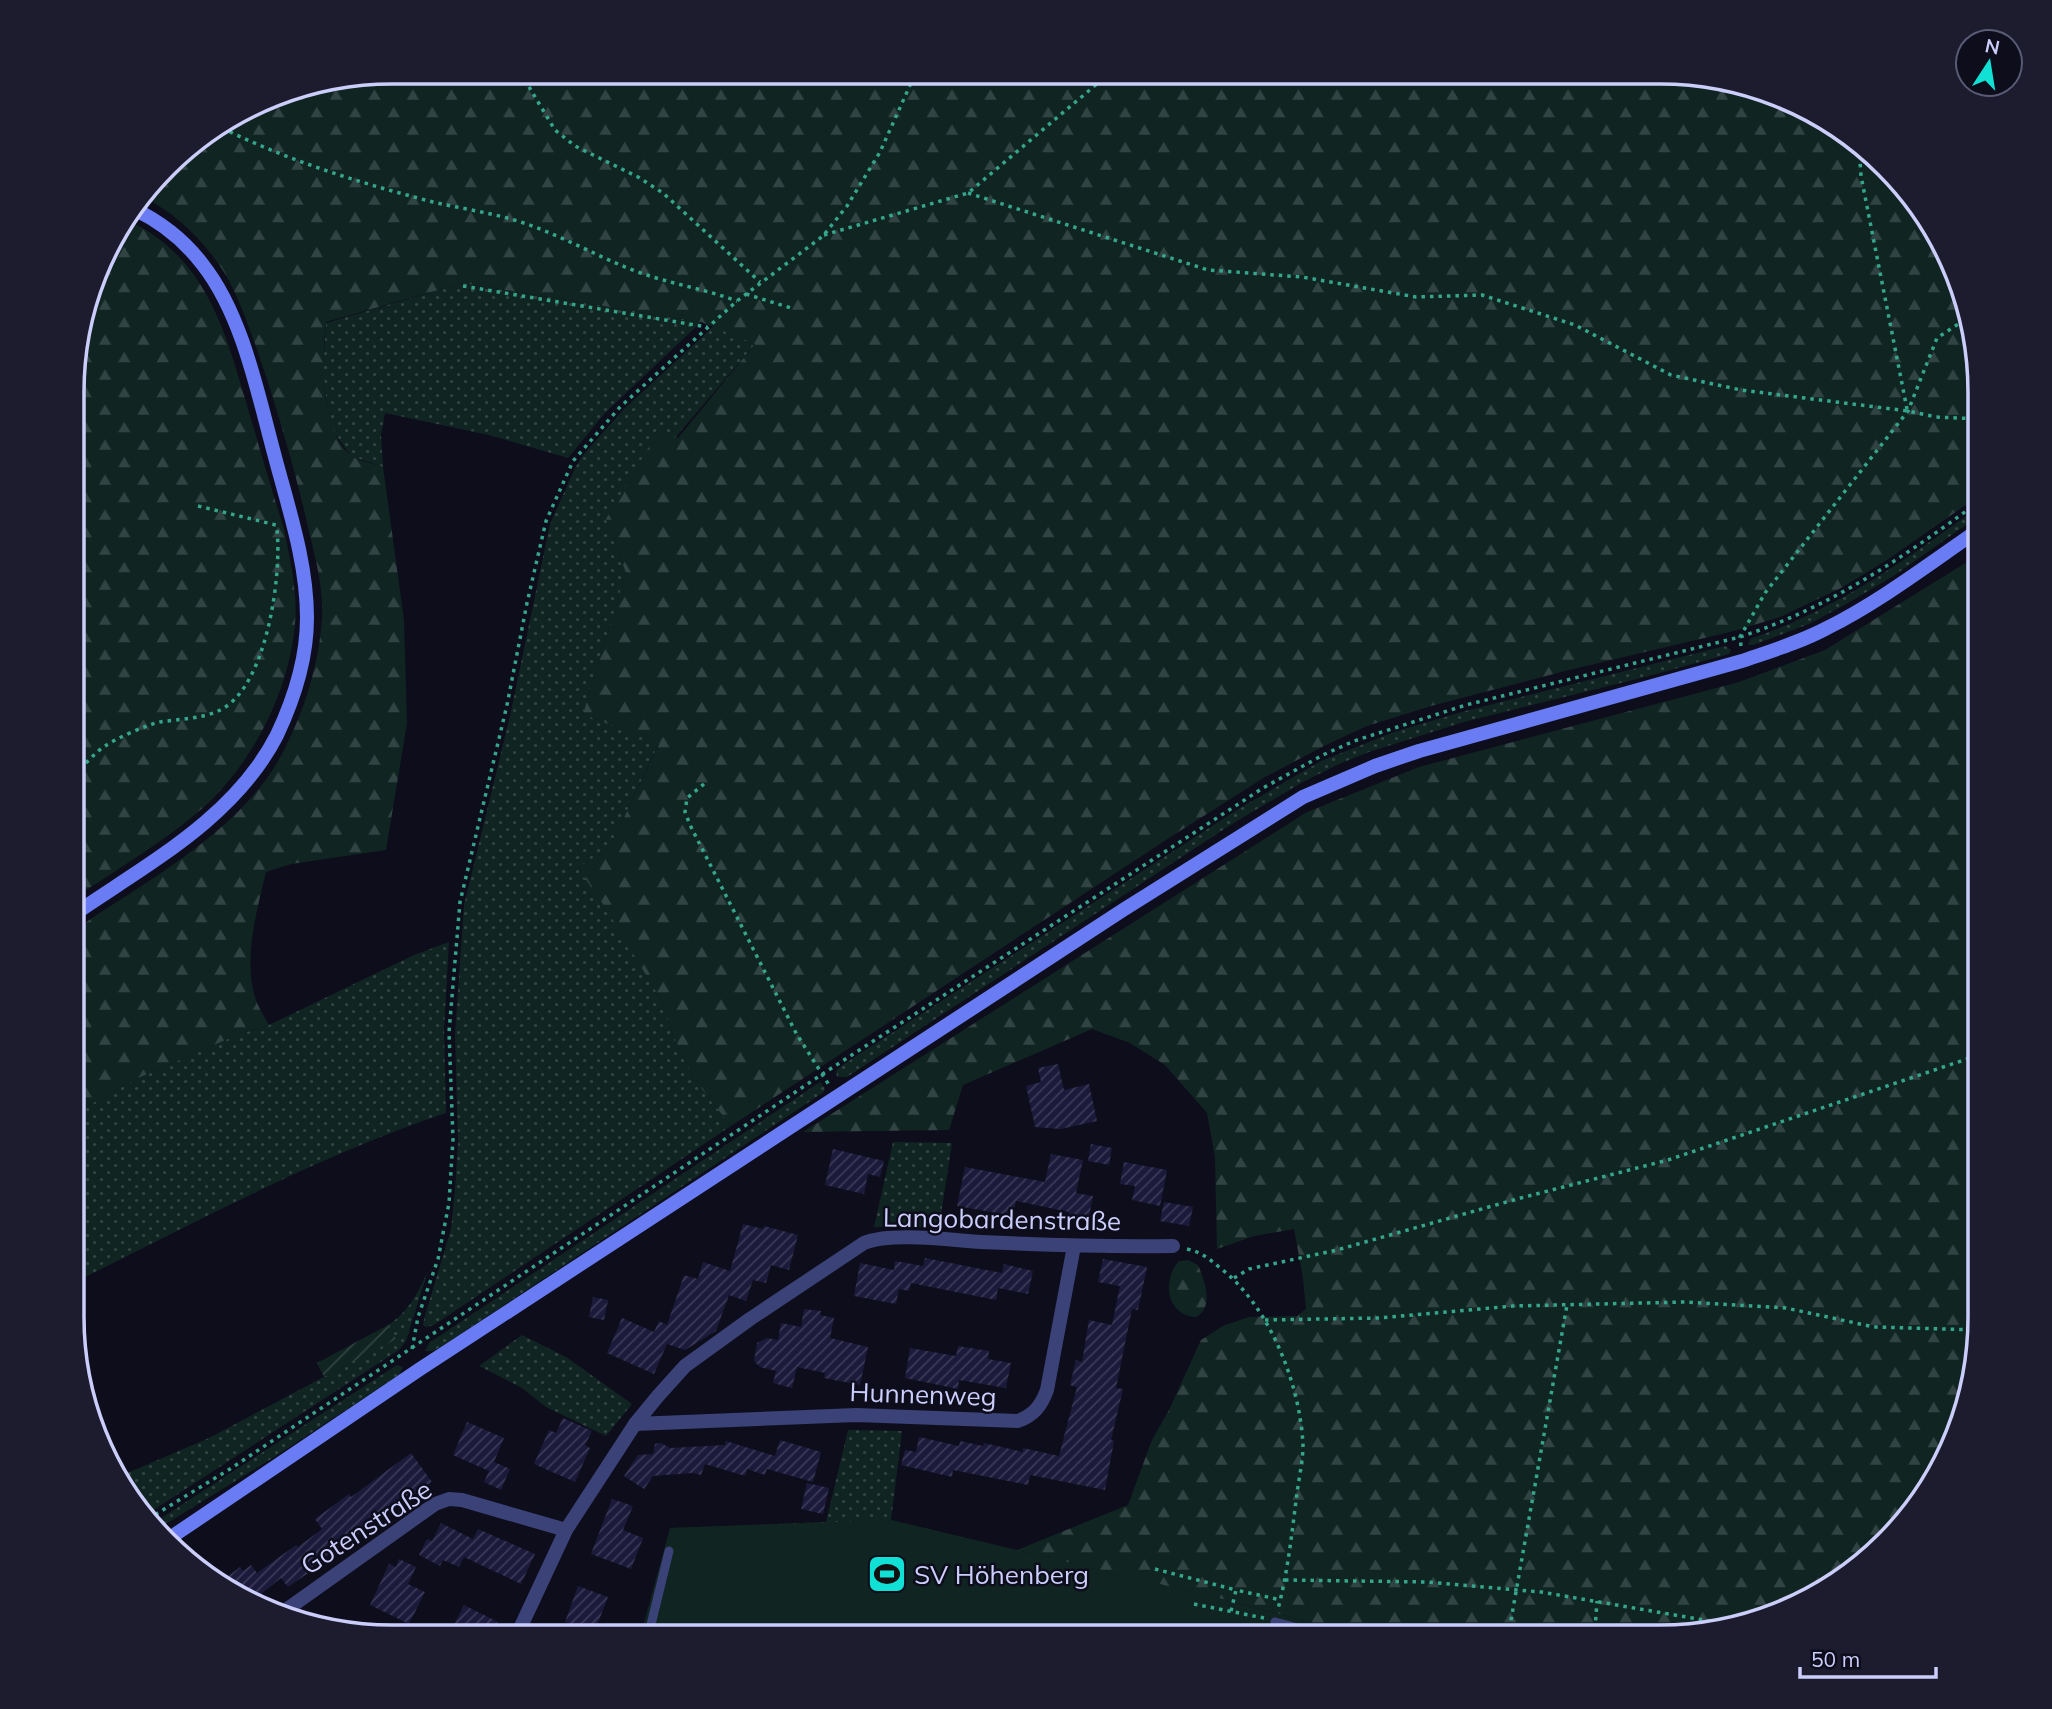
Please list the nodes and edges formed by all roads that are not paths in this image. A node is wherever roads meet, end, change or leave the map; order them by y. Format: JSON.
{"nodes":[{"id":1,"x":142,"y":213,"type":"edge"},
{"id":2,"x":1968,"y":537,"type":"edge"},
{"id":3,"x":84,"y":907,"type":"edge"},
{"id":4,"x":1074,"y":1246,"type":"junction"},
{"id":5,"x":1173,"y":1246,"type":"road end"},
{"id":6,"x":635,"y":1424,"type":"junction"},
{"id":7,"x":566,"y":1530,"type":"junction"},
{"id":8,"x":174,"y":1535,"type":"edge"},
{"id":9,"x":669,"y":1551,"type":"dead end"},
{"id":10,"x":289,"y":1608,"type":"edge"},
{"id":11,"x":1275,"y":1622,"type":"dead end"},
{"id":12,"x":522,"y":1625,"type":"edge"},
{"id":13,"x":651,"y":1625,"type":"edge"},
{"id":14,"x":1286,"y":1625,"type":"edge"}],
"edges":[{"from":1,"to":3,"type":"main road"},
{"from":2,"to":8,"type":"main road"},
{"from":4,"to":5,"type":"street","name":"Langobardenstraße"},
{"from":4,"to":6,"type":"street","name":"Langobardenstraße"},
{"from":4,"to":6,"type":"street","name":"Hunnenweg"},
{"from":6,"to":7,"type":"street","name":"Langobardenstraße"},
{"from":7,"to":10,"type":"street","name":"Gotenstraße"},
{"from":7,"to":12,"type":"street","name":"Langobardenstraße"},
{"from":9,"to":13,"type":"lane"},
{"from":11,"to":14,"type":"lane"}]}
